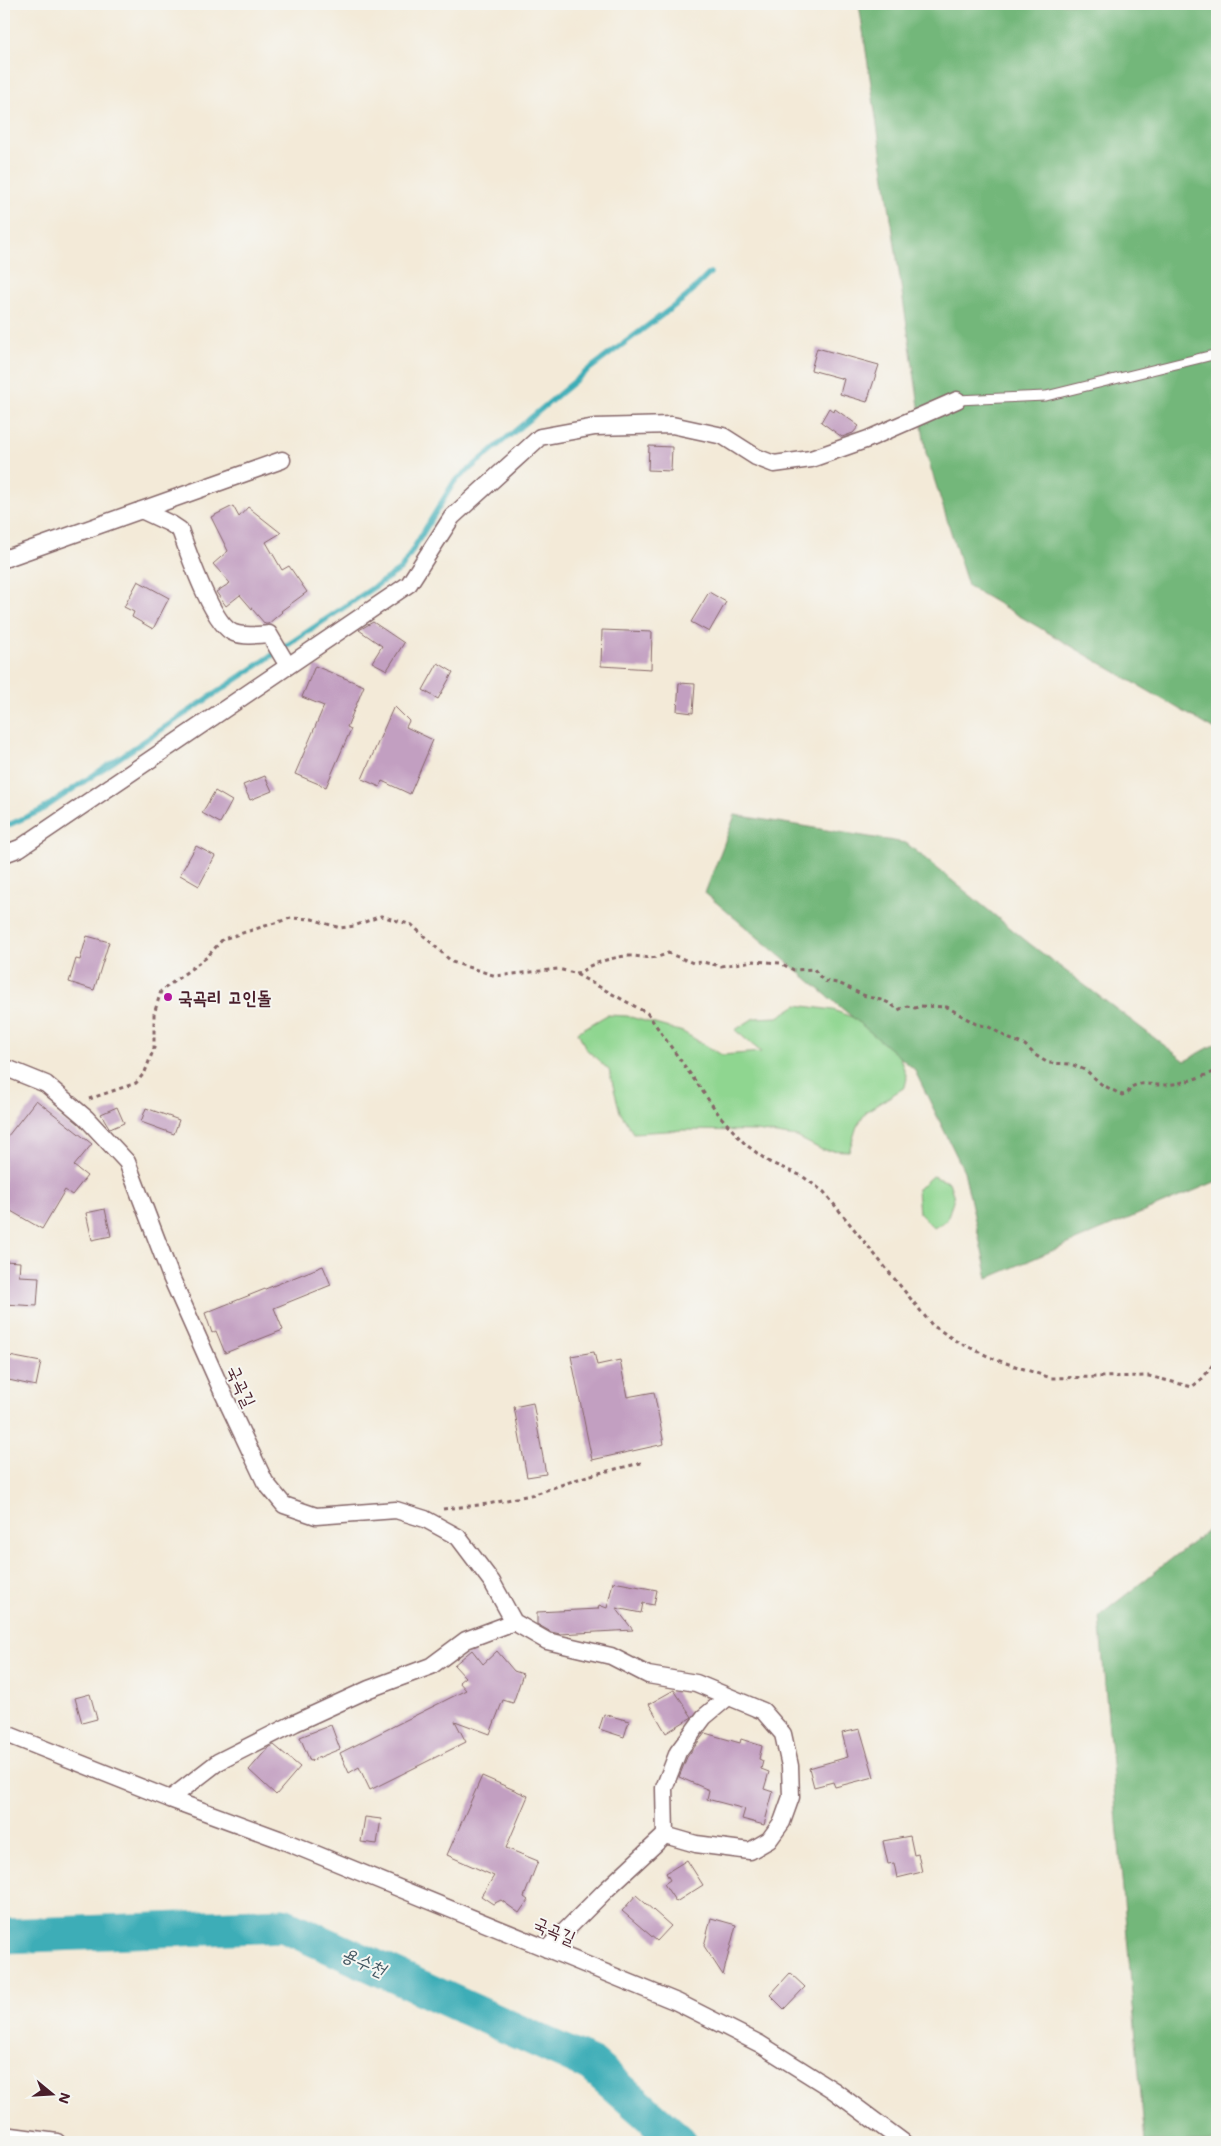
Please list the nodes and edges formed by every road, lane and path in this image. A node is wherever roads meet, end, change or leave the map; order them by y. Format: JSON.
{"nodes":[{"id":1,"x":1217,"y":354,"type":"edge"},
{"id":2,"x":957,"y":400,"type":"joint"},
{"id":3,"x":282,"y":460,"type":"dead end"},
{"id":4,"x":141,"y":510,"type":"junction"},
{"id":5,"x":4,"y":559,"type":"edge"},
{"id":6,"x":286,"y":664,"type":"junction"},
{"id":7,"x":4,"y":854,"type":"edge"},
{"id":8,"x":574,"y":973,"type":"junction"},
{"id":9,"x":4,"y":1067,"type":"edge"},
{"id":10,"x":1217,"y":1070,"type":"edge"},
{"id":11,"x":72,"y":1105,"type":"junction"},
{"id":12,"x":1217,"y":1359,"type":"edge"},
{"id":13,"x":645,"y":1462,"type":"dead end"},
{"id":14,"x":416,"y":1516,"type":"junction"},
{"id":15,"x":514,"y":1622,"type":"junction"},
{"id":16,"x":728,"y":1697,"type":"junction"},
{"id":17,"x":4,"y":1732,"type":"edge"},
{"id":18,"x":170,"y":1799,"type":"junction"},
{"id":19,"x":665,"y":1835,"type":"junction"},
{"id":20,"x":547,"y":1949,"type":"junction"},
{"id":21,"x":4,"y":2135,"type":"edge"},
{"id":22,"x":57,"y":2142,"type":"edge"},
{"id":23,"x":903,"y":2142,"type":"edge"}],
"edges":[{"from":1,"to":2,"type":"lane"},
{"from":2,"to":6,"type":"street"},
{"from":3,"to":4,"type":"street"},
{"from":4,"to":5,"type":"street"},
{"from":4,"to":6,"type":"street"},
{"from":6,"to":7,"type":"street"},
{"from":8,"to":10,"type":"path"},
{"from":8,"to":11,"type":"path"},
{"from":8,"to":12,"type":"path"},
{"from":9,"to":11,"type":"street","name":"국곡길"},
{"from":11,"to":14,"type":"street","name":"국곡길"},
{"from":13,"to":14,"type":"path"},
{"from":14,"to":15,"type":"street","name":"국곡길"},
{"from":15,"to":16,"type":"street"},
{"from":15,"to":18,"type":"street"},
{"from":16,"to":19,"type":"street"},
{"from":16,"to":19,"type":"street"},
{"from":17,"to":18,"type":"street","name":"국곡길"},
{"from":18,"to":20,"type":"street","name":"국곡길"},
{"from":19,"to":20,"type":"street"},
{"from":20,"to":23,"type":"street","name":"국곡길"},
{"from":21,"to":22,"type":"street"}]}
